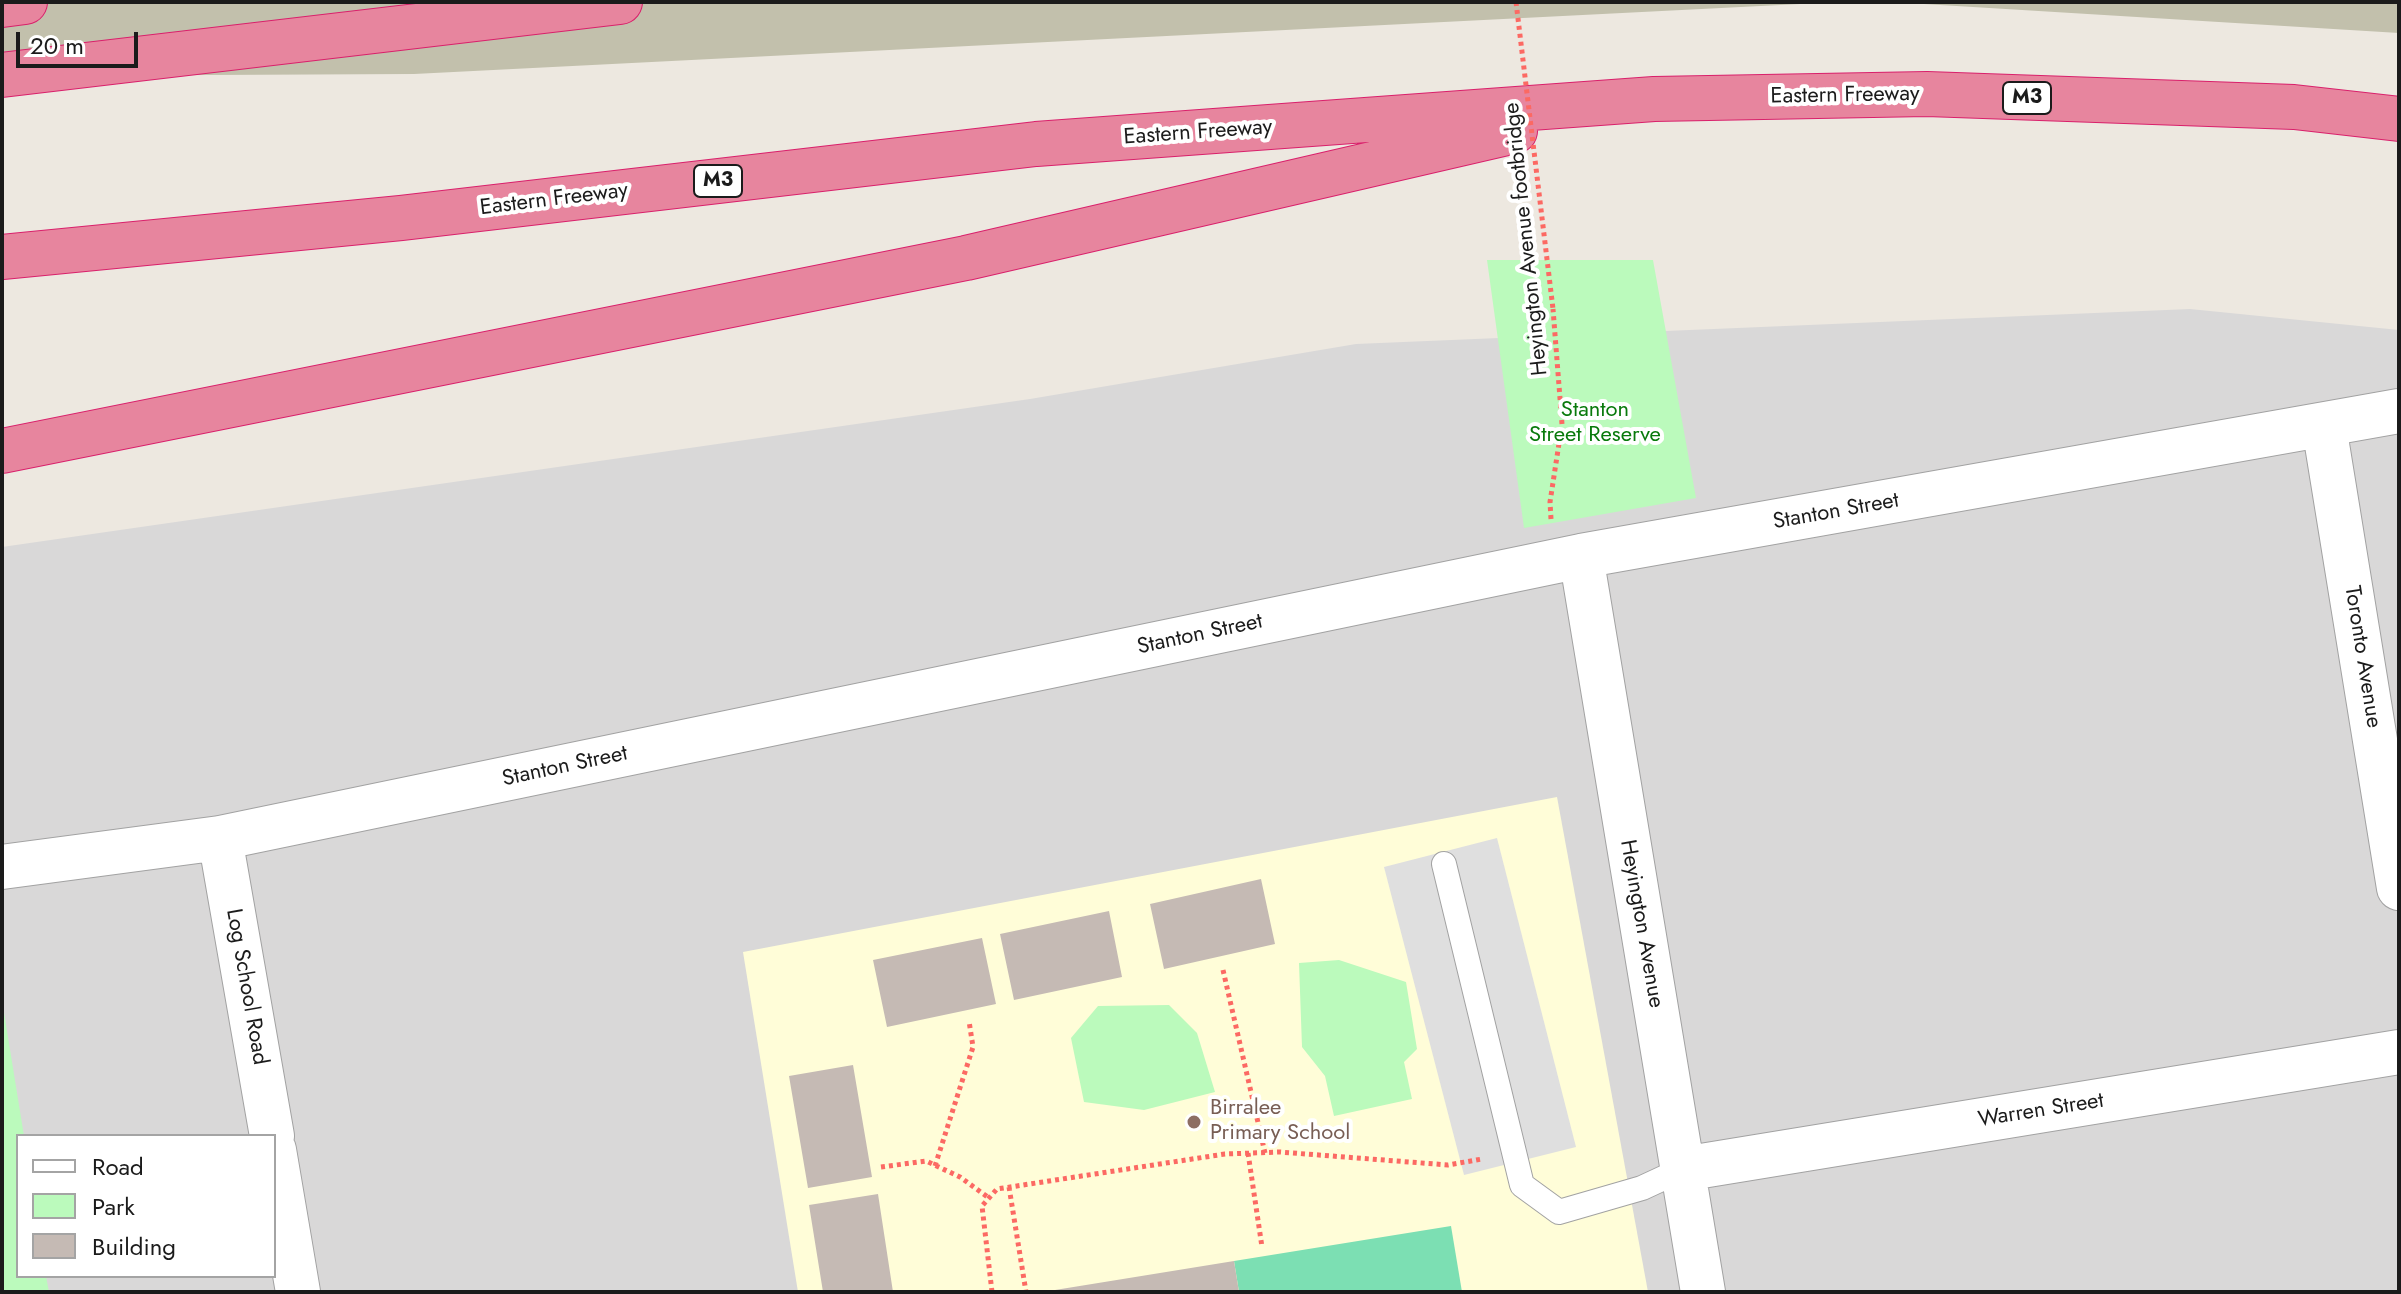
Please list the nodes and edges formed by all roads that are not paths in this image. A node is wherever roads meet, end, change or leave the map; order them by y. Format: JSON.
{"nodes":[{"id":1,"x":25,"y":2,"type":"edge"},
{"id":2,"x":620,"y":2,"type":"edge"},
{"id":3,"x":2,"y":5,"type":"edge"},
{"id":4,"x":2,"y":75,"type":"edge"},
{"id":5,"x":1654,"y":99,"type":"junction"},
{"id":6,"x":2399,"y":119,"type":"edge"},
{"id":7,"x":2,"y":257,"type":"edge"},
{"id":8,"x":2399,"y":411,"type":"edge"},
{"id":9,"x":2324,"y":426,"type":"junction"},
{"id":10,"x":2,"y":451,"type":"edge"},
{"id":11,"x":1581,"y":556,"type":"junction"},
{"id":12,"x":220,"y":838,"type":"junction"},
{"id":13,"x":1444,"y":864,"type":"dead end"},
{"id":14,"x":2,"y":867,"type":"edge"},
{"id":15,"x":2399,"y":888,"type":"edge"},
{"id":16,"x":2399,"y":1052,"type":"edge"},
{"id":17,"x":272,"y":1134,"type":"edge"},
{"id":18,"x":276,"y":1162,"type":"edge"},
{"id":19,"x":1683,"y":1169,"type":"junction"},
{"id":20,"x":298,"y":1292,"type":"edge"},
{"id":21,"x":1703,"y":1292,"type":"edge"}],
"edges":[{"from":1,"to":3,"type":"highway"},
{"from":2,"to":4,"type":"highway"},
{"from":5,"to":6,"type":"highway","name":"Eastern Freeway","number":"M3"},
{"from":5,"to":7,"type":"highway","name":"Eastern Freeway","number":"M3"},
{"from":5,"to":10,"type":"highway"},
{"from":8,"to":9,"type":"street","name":"Stanton Street"},
{"from":9,"to":11,"type":"street","name":"Stanton Street"},
{"from":9,"to":15,"type":"street","name":"Toronto Avenue"},
{"from":11,"to":12,"type":"street","name":"Stanton Street"},
{"from":11,"to":19,"type":"street","name":"Heyington Avenue"},
{"from":12,"to":14,"type":"street","name":"Stanton Street"},
{"from":12,"to":17,"type":"street","name":"Log School Road"},
{"from":13,"to":19,"type":"lane"},
{"from":16,"to":19,"type":"street","name":"Warren Street"},
{"from":18,"to":20,"type":"street"},
{"from":19,"to":21,"type":"street","name":"Heyington Avenue"}]}
